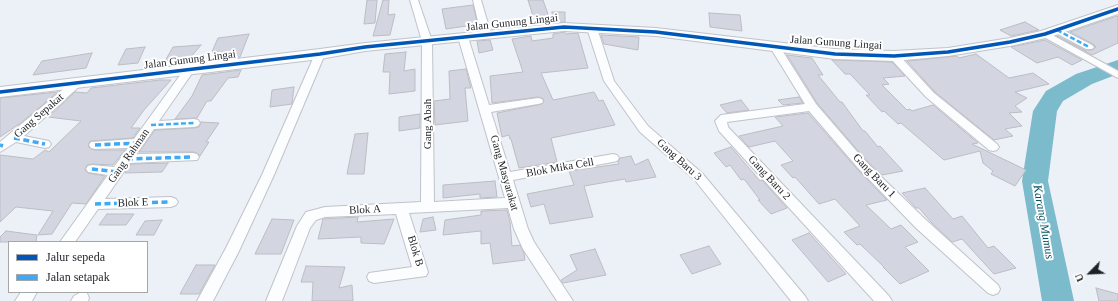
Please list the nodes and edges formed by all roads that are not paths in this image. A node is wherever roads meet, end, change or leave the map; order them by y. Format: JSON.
{"nodes":[{"id":1,"x":414,"y":0,"type":"edge"},
{"id":2,"x":477,"y":0,"type":"edge"},
{"id":3,"x":1118,"y":9,"type":"edge"},
{"id":4,"x":592,"y":28,"type":"junction"},
{"id":5,"x":1051,"y":32,"type":"junction"},
{"id":6,"x":486,"y":34,"type":"junction"},
{"id":7,"x":463,"y":37,"type":"junction"},
{"id":8,"x":427,"y":42,"type":"junction"},
{"id":9,"x":775,"y":47,"type":"junction"},
{"id":10,"x":320,"y":54,"type":"junction"},
{"id":11,"x":894,"y":56,"type":"junction"},
{"id":12,"x":190,"y":69,"type":"junction"},
{"id":13,"x":1118,"y":75,"type":"edge"},
{"id":14,"x":78,"y":82,"type":"junction"},
{"id":15,"x":0,"y":92,"type":"edge"},
{"id":16,"x":538,"y":101,"type":"dead end"},
{"id":17,"x":812,"y":107,"type":"junction"},
{"id":18,"x":485,"y":109,"type":"junction"},
{"id":19,"x":194,"y":123,"type":"dead end"},
{"id":20,"x":151,"y":125,"type":"junction"},
{"id":21,"x":14,"y":138,"type":"junction"},
{"id":22,"x":138,"y":143,"type":"junction"},
{"id":23,"x":45,"y":144,"type":"dead end"},
{"id":24,"x":95,"y":145,"type":"dead end"},
{"id":25,"x":1,"y":146,"type":"edge"},
{"id":26,"x":993,"y":147,"type":"dead end"},
{"id":27,"x":193,"y":157,"type":"dead end"},
{"id":28,"x":613,"y":158,"type":"dead end"},
{"id":29,"x":127,"y":159,"type":"junction"},
{"id":30,"x":92,"y":169,"type":"dead end"},
{"id":31,"x":118,"y":172,"type":"junction"},
{"id":32,"x":506,"y":177,"type":"junction"},
{"id":33,"x":171,"y":202,"type":"dead end"},
{"id":34,"x":513,"y":203,"type":"junction"},
{"id":35,"x":95,"y":204,"type":"junction"},
{"id":36,"x":428,"y":207,"type":"junction"},
{"id":37,"x":401,"y":208,"type":"junction"},
{"id":38,"x":68,"y":241,"type":"edge"},
{"id":39,"x":374,"y":277,"type":"dead end"},
{"id":40,"x":993,"y":289,"type":"dead end"},
{"id":41,"x":29,"y":293,"type":"edge"},
{"id":42,"x":23,"y":301,"type":"edge"},
{"id":43,"x":206,"y":301,"type":"edge"},
{"id":44,"x":274,"y":301,"type":"edge"},
{"id":45,"x":565,"y":301,"type":"edge"},
{"id":46,"x":800,"y":301,"type":"edge"},
{"id":47,"x":884,"y":301,"type":"edge"}],
"edges":[{"from":1,"to":8,"type":"street","name":"Gang Abah"},
{"from":2,"to":6,"type":"street"},
{"from":3,"to":5,"type":"street","name":"Jalan Gunung Lingai"},
{"from":4,"to":6,"type":"street","name":"Jalan Gunung Lingai"},
{"from":4,"to":9,"type":"street","name":"Jalan Gunung Lingai"},
{"from":4,"to":46,"type":"street","name":"Gang Baru 3"},
{"from":5,"to":11,"type":"street","name":"Jalan Gunung Lingai"},
{"from":5,"to":13,"type":"street"},
{"from":6,"to":7,"type":"street","name":"Jalan Gunung Lingai"},
{"from":7,"to":8,"type":"street","name":"Jalan Gunung Lingai"},
{"from":7,"to":18,"type":"street","name":"Gang Masyarakat"},
{"from":8,"to":10,"type":"street","name":"Jalan Gunung Lingai"},
{"from":8,"to":36,"type":"street","name":"Gang Abah"},
{"from":9,"to":11,"type":"street","name":"Jalan Gunung Lingai"},
{"from":9,"to":17,"type":"street","name":"Gang Baru 1"},
{"from":10,"to":12,"type":"street","name":"Jalan Gunung Lingai"},
{"from":10,"to":43,"type":"street"},
{"from":11,"to":26,"type":"street"},
{"from":12,"to":14,"type":"street","name":"Jalan Gunung Lingai"},
{"from":12,"to":20,"type":"street","name":"Gang Rahman"},
{"from":14,"to":15,"type":"street","name":"Jalan Gunung Lingai"},
{"from":14,"to":21,"type":"street","name":"Gang Sepakat"},
{"from":16,"to":18,"type":"street"},
{"from":17,"to":40,"type":"street","name":"Gang Baru 1"},
{"from":17,"to":47,"type":"street","name":"Gang Baru 2"},
{"from":18,"to":32,"type":"street","name":"Gang Masyarakat"},
{"from":19,"to":20,"type":"street"},
{"from":20,"to":22,"type":"street","name":"Gang Rahman"},
{"from":21,"to":23,"type":"street"},
{"from":21,"to":25,"type":"street","name":"Gang Sepakat"},
{"from":22,"to":24,"type":"street"},
{"from":22,"to":29,"type":"street","name":"Gang Rahman"},
{"from":27,"to":29,"type":"street"},
{"from":28,"to":32,"type":"street","name":"Blok Mika Cell"},
{"from":29,"to":31,"type":"street","name":"Gang Rahman"},
{"from":30,"to":31,"type":"street"},
{"from":31,"to":35,"type":"street","name":"Gang Rahman"},
{"from":32,"to":34,"type":"street","name":"Gang Masyarakat"},
{"from":33,"to":35,"type":"street","name":"Blok E"},
{"from":34,"to":36,"type":"street","name":"Blok A"},
{"from":34,"to":45,"type":"street","name":"Gang Masyarakat"},
{"from":35,"to":38,"type":"street","name":"Gang Rahman"},
{"from":36,"to":37,"type":"street","name":"Blok A"},
{"from":37,"to":39,"type":"street","name":"Blok B"},
{"from":37,"to":44,"type":"street","name":"Blok A"},
{"from":41,"to":42,"type":"street"}]}
